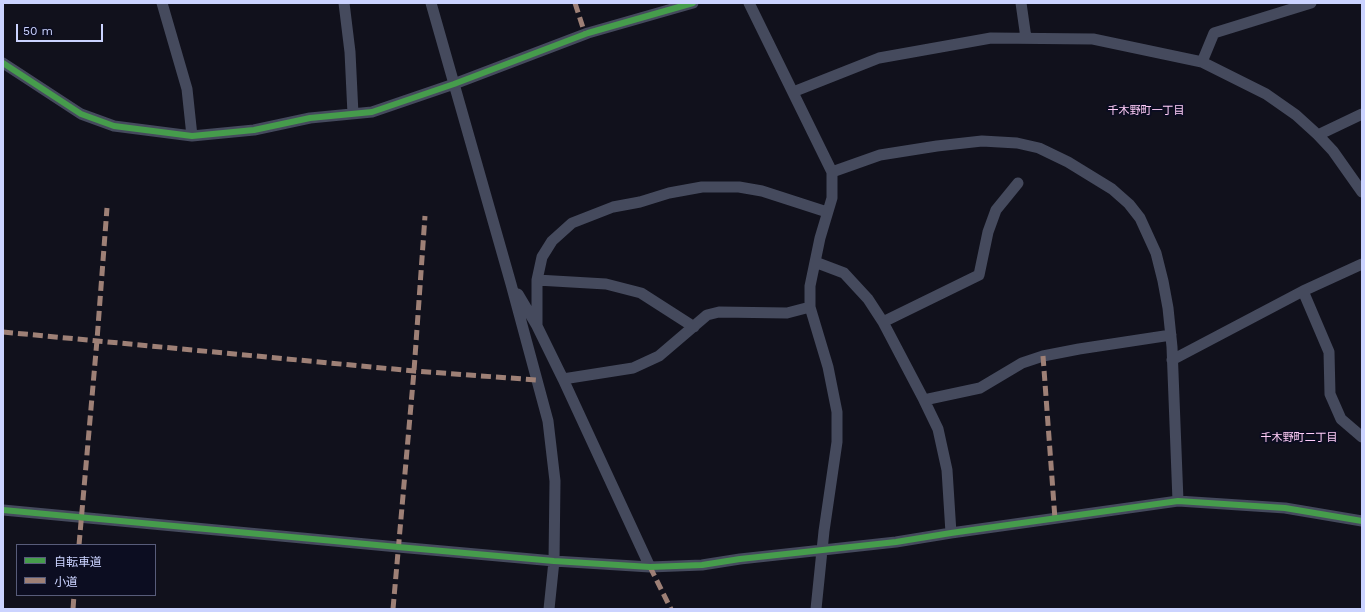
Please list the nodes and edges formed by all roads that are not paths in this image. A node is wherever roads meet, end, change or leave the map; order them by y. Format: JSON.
{"nodes":[{"id":1,"x":162,"y":3,"type":"edge"},
{"id":2,"x":344,"y":3,"type":"edge"},
{"id":3,"x":431,"y":3,"type":"edge"},
{"id":4,"x":693,"y":3,"type":"edge"},
{"id":5,"x":749,"y":3,"type":"edge"},
{"id":6,"x":1022,"y":3,"type":"edge"},
{"id":7,"x":1311,"y":3,"type":"edge"},
{"id":8,"x":1026,"y":38,"type":"junction"},
{"id":9,"x":1202,"y":62,"type":"junction"},
{"id":10,"x":3,"y":63,"type":"edge"},
{"id":11,"x":454,"y":84,"type":"junction"},
{"id":12,"x":793,"y":92,"type":"junction"},
{"id":13,"x":353,"y":114,"type":"junction"},
{"id":14,"x":1362,"y":114,"type":"edge"},
{"id":15,"x":1318,"y":135,"type":"junction"},
{"id":16,"x":192,"y":136,"type":"junction"},
{"id":17,"x":832,"y":172,"type":"junction"},
{"id":18,"x":1018,"y":183,"type":"dead end"},
{"id":19,"x":1362,"y":192,"type":"edge"},
{"id":20,"x":827,"y":212,"type":"junction"},
{"id":21,"x":815,"y":262,"type":"junction"},
{"id":22,"x":1362,"y":264,"type":"edge"},
{"id":23,"x":537,"y":280,"type":"junction"},
{"id":24,"x":511,"y":284,"type":"junction"},
{"id":25,"x":1303,"y":291,"type":"junction"},
{"id":26,"x":810,"y":307,"type":"junction"},
{"id":27,"x":883,"y":322,"type":"junction"},
{"id":28,"x":537,"y":326,"type":"junction"},
{"id":29,"x":694,"y":326,"type":"junction"},
{"id":30,"x":1171,"y":335,"type":"junction"},
{"id":31,"x":1172,"y":360,"type":"junction"},
{"id":32,"x":563,"y":379,"type":"junction"},
{"id":33,"x":924,"y":400,"type":"junction"},
{"id":34,"x":1362,"y":437,"type":"edge"},
{"id":35,"x":1178,"y":501,"type":"junction"},
{"id":36,"x":3,"y":510,"type":"edge"},
{"id":37,"x":1362,"y":521,"type":"edge"},
{"id":38,"x":951,"y":533,"type":"junction"},
{"id":39,"x":822,"y":550,"type":"junction"},
{"id":40,"x":554,"y":560,"type":"junction"},
{"id":41,"x":650,"y":567,"type":"junction"},
{"id":42,"x":549,"y":609,"type":"edge"},
{"id":43,"x":816,"y":609,"type":"edge"}],
"edges":[{"from":1,"to":16,"type":"street"},
{"from":2,"to":13,"type":"street"},
{"from":3,"to":11,"type":"street"},
{"from":4,"to":11,"type":"street"},
{"from":5,"to":12,"type":"street"},
{"from":6,"to":8,"type":"street"},
{"from":7,"to":9,"type":"street"},
{"from":8,"to":9,"type":"street"},
{"from":8,"to":12,"type":"street"},
{"from":9,"to":15,"type":"street"},
{"from":10,"to":16,"type":"street"},
{"from":11,"to":13,"type":"street"},
{"from":11,"to":24,"type":"street"},
{"from":12,"to":17,"type":"street"},
{"from":13,"to":16,"type":"street"},
{"from":14,"to":15,"type":"street"},
{"from":15,"to":19,"type":"street"},
{"from":17,"to":20,"type":"street"},
{"from":17,"to":30,"type":"street"},
{"from":18,"to":27,"type":"street"},
{"from":20,"to":21,"type":"street"},
{"from":20,"to":23,"type":"street"},
{"from":21,"to":26,"type":"street"},
{"from":21,"to":27,"type":"street"},
{"from":22,"to":25,"type":"street"},
{"from":23,"to":28,"type":"street"},
{"from":23,"to":29,"type":"street"},
{"from":24,"to":28,"type":"street"},
{"from":24,"to":40,"type":"street"},
{"from":25,"to":31,"type":"street"},
{"from":25,"to":34,"type":"street"},
{"from":26,"to":29,"type":"street"},
{"from":26,"to":39,"type":"street"},
{"from":27,"to":33,"type":"street"},
{"from":28,"to":32,"type":"street"},
{"from":29,"to":32,"type":"street"},
{"from":30,"to":31,"type":"street"},
{"from":30,"to":33,"type":"street"},
{"from":31,"to":35,"type":"street"},
{"from":32,"to":41,"type":"street"},
{"from":33,"to":38,"type":"street"},
{"from":35,"to":37,"type":"street"},
{"from":35,"to":38,"type":"street"},
{"from":36,"to":40,"type":"street"},
{"from":38,"to":39,"type":"street"},
{"from":39,"to":41,"type":"street"},
{"from":39,"to":43,"type":"street"},
{"from":40,"to":41,"type":"street"},
{"from":40,"to":42,"type":"street"}]}
